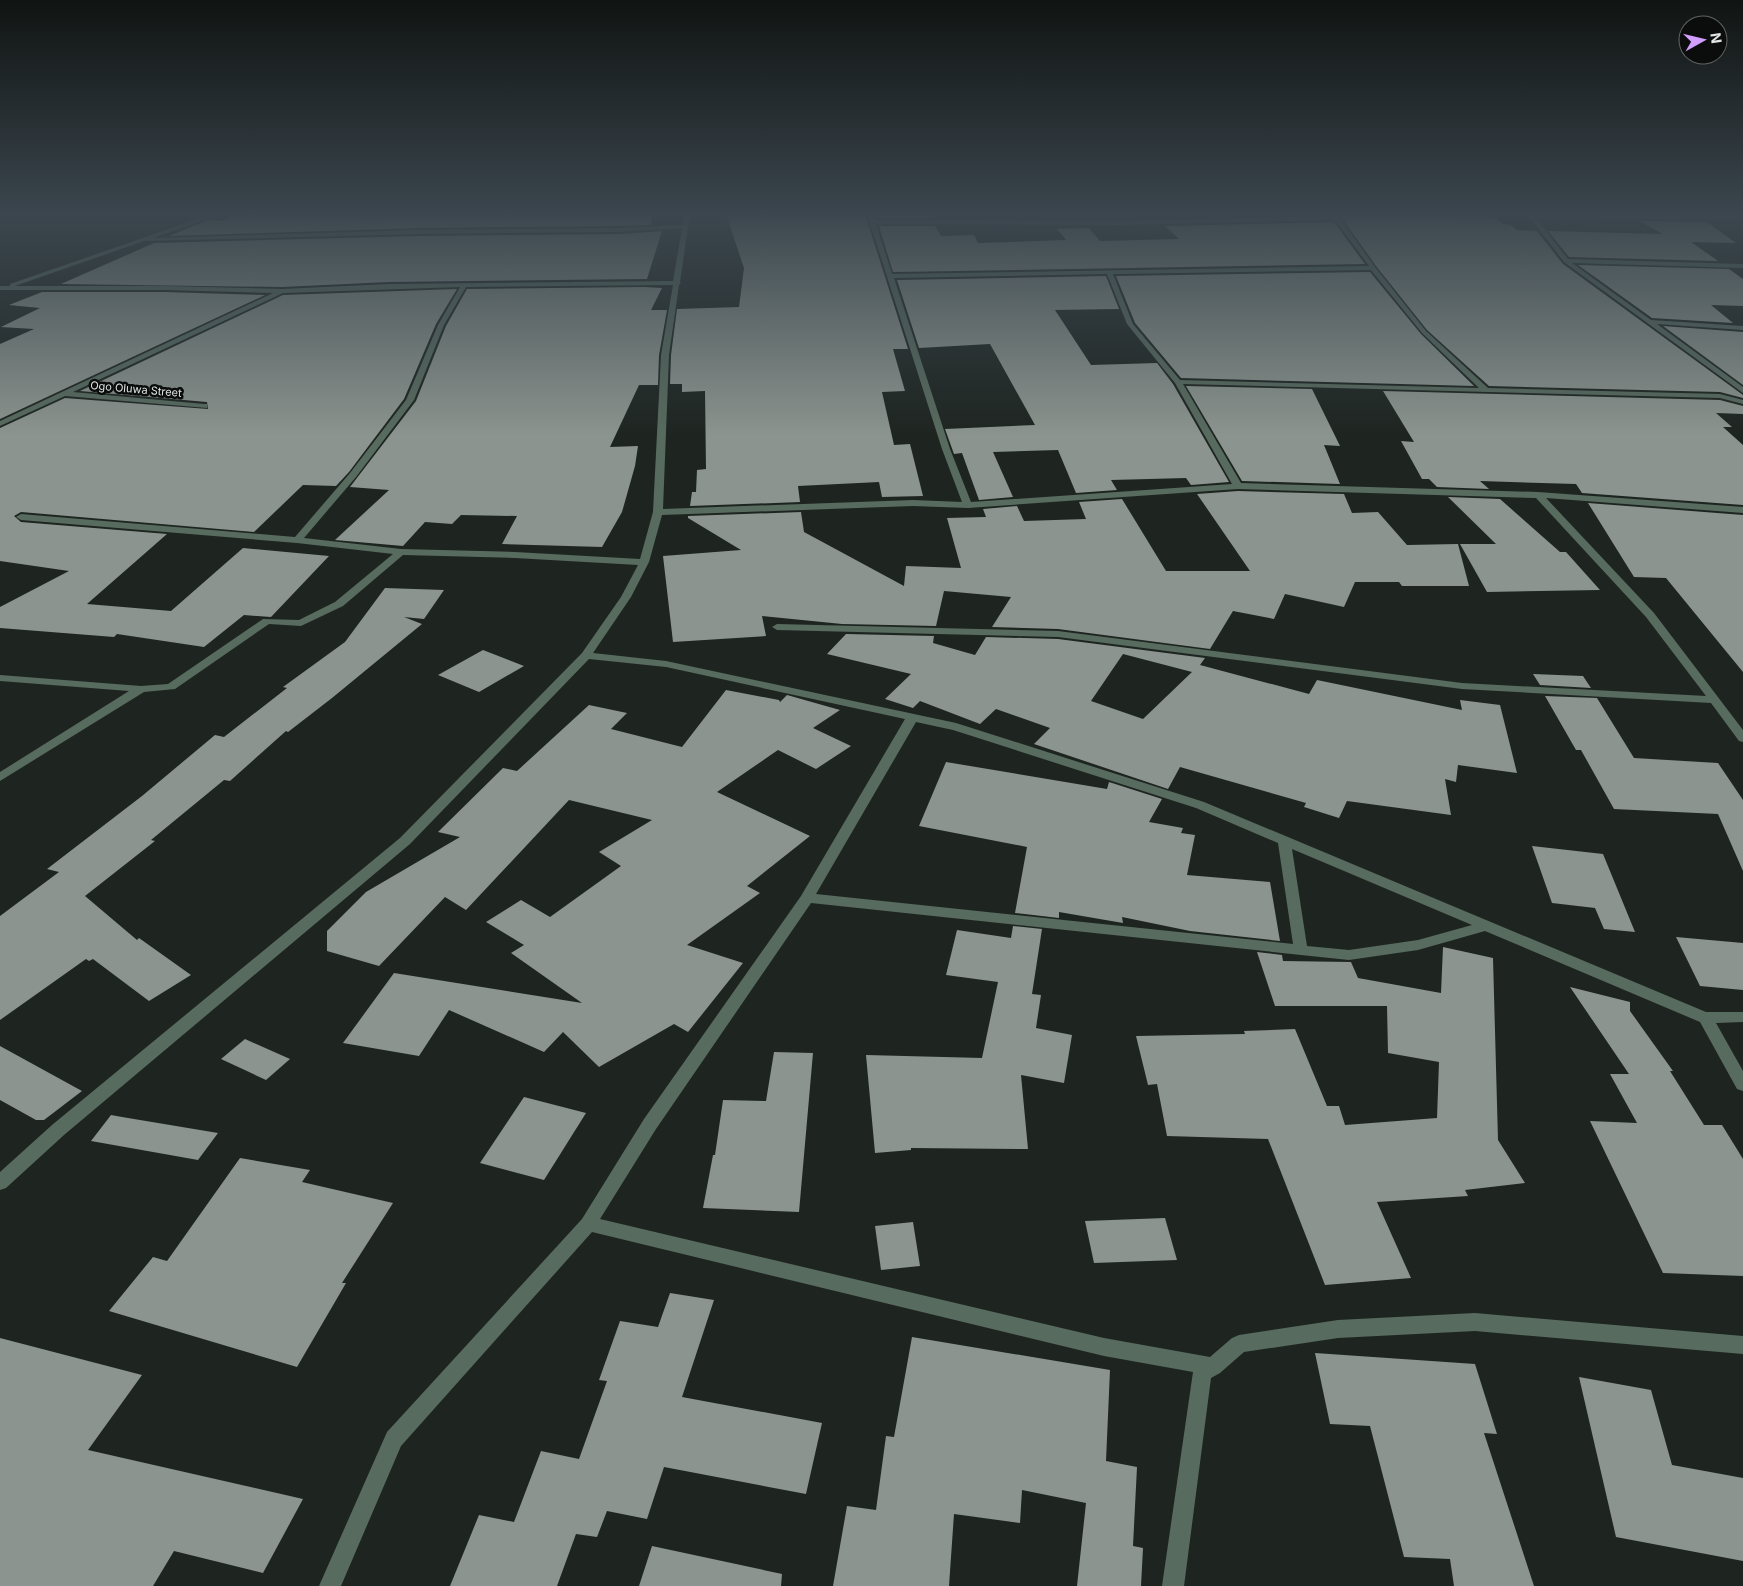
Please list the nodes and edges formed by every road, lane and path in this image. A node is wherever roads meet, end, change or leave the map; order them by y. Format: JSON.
{"nodes":[{"id":1,"x":165,"y":288,"type":"edge"},
{"id":2,"x":346,"y":288,"type":"edge"},
{"id":3,"x":462,"y":288,"type":"edge"},
{"id":4,"x":677,"y":288,"type":"edge"},
{"id":5,"x":895,"y":288,"type":"edge"},
{"id":6,"x":1116,"y":288,"type":"edge"},
{"id":7,"x":1388,"y":288,"type":"edge"},
{"id":8,"x":1603,"y":288,"type":"edge"},
{"id":9,"x":282,"y":291,"type":"junction"},
{"id":10,"x":1650,"y":322,"type":"junction"},
{"id":11,"x":1743,"y":328,"type":"edge"},
{"id":12,"x":1178,"y":382,"type":"junction"},
{"id":13,"x":1486,"y":390,"type":"junction"},
{"id":14,"x":1743,"y":391,"type":"edge"},
{"id":15,"x":66,"y":394,"type":"junction"},
{"id":16,"x":1743,"y":402,"type":"edge"},
{"id":17,"x":204,"y":406,"type":"dead end"},
{"id":18,"x":0,"y":424,"type":"edge"},
{"id":19,"x":1238,"y":486,"type":"junction"},
{"id":20,"x":1538,"y":495,"type":"junction"},
{"id":21,"x":968,"y":505,"type":"junction"},
{"id":22,"x":1743,"y":510,"type":"edge"},
{"id":23,"x":658,"y":512,"type":"junction"},
{"id":24,"x":21,"y":516,"type":"dead end"},
{"id":25,"x":297,"y":540,"type":"junction"},
{"id":26,"x":401,"y":552,"type":"junction"},
{"id":27,"x":644,"y":562,"type":"junction"},
{"id":28,"x":777,"y":627,"type":"dead end"},
{"id":29,"x":586,"y":655,"type":"junction"},
{"id":30,"x":0,"y":678,"type":"edge"},
{"id":31,"x":140,"y":689,"type":"junction"},
{"id":32,"x":1715,"y":700,"type":"junction"},
{"id":33,"x":912,"y":718,"type":"junction"},
{"id":34,"x":1743,"y":738,"type":"edge"},
{"id":35,"x":0,"y":777,"type":"edge"},
{"id":36,"x":1284,"y":840,"type":"junction"},
{"id":37,"x":808,"y":898,"type":"junction"},
{"id":38,"x":1486,"y":926,"type":"junction"},
{"id":39,"x":1301,"y":951,"type":"junction"},
{"id":40,"x":1743,"y":1017,"type":"edge"},
{"id":41,"x":1705,"y":1018,"type":"junction"},
{"id":42,"x":1743,"y":1084,"type":"edge"},
{"id":43,"x":0,"y":1183,"type":"edge"},
{"id":44,"x":588,"y":1224,"type":"junction"},
{"id":45,"x":1743,"y":1346,"type":"edge"},
{"id":46,"x":1213,"y":1367,"type":"junction"},
{"id":47,"x":330,"y":1586,"type":"edge"},
{"id":48,"x":1173,"y":1586,"type":"edge"}],
"edges":[{"from":1,"to":9,"type":"street"},
{"from":2,"to":9,"type":"street"},
{"from":3,"to":25,"type":"street"},
{"from":4,"to":23,"type":"street"},
{"from":5,"to":21,"type":"street"},
{"from":6,"to":12,"type":"street"},
{"from":7,"to":13,"type":"street"},
{"from":8,"to":10,"type":"street"},
{"from":9,"to":15,"type":"street"},
{"from":10,"to":11,"type":"street"},
{"from":10,"to":14,"type":"street"},
{"from":12,"to":13,"type":"street"},
{"from":12,"to":19,"type":"street"},
{"from":13,"to":16,"type":"street"},
{"from":15,"to":17,"type":"street","name":"Ogo Oluwa Street"},
{"from":15,"to":18,"type":"street"},
{"from":19,"to":20,"type":"street"},
{"from":19,"to":21,"type":"street"},
{"from":20,"to":22,"type":"street"},
{"from":20,"to":32,"type":"street"},
{"from":21,"to":23,"type":"street"},
{"from":23,"to":27,"type":"street"},
{"from":24,"to":25,"type":"street"},
{"from":25,"to":26,"type":"street"},
{"from":26,"to":27,"type":"street"},
{"from":26,"to":31,"type":"street"},
{"from":27,"to":29,"type":"street"},
{"from":28,"to":32,"type":"street"},
{"from":29,"to":33,"type":"street"},
{"from":29,"to":43,"type":"street"},
{"from":30,"to":31,"type":"street"},
{"from":31,"to":35,"type":"street"},
{"from":32,"to":34,"type":"street"},
{"from":33,"to":36,"type":"street"},
{"from":33,"to":37,"type":"street"},
{"from":36,"to":38,"type":"street"},
{"from":36,"to":39,"type":"street"},
{"from":37,"to":39,"type":"street"},
{"from":37,"to":44,"type":"street"},
{"from":38,"to":39,"type":"street"},
{"from":38,"to":41,"type":"street"},
{"from":40,"to":41,"type":"street"},
{"from":41,"to":42,"type":"street"},
{"from":44,"to":46,"type":"street"},
{"from":44,"to":47,"type":"street"},
{"from":45,"to":46,"type":"street"},
{"from":46,"to":48,"type":"street"}]}
